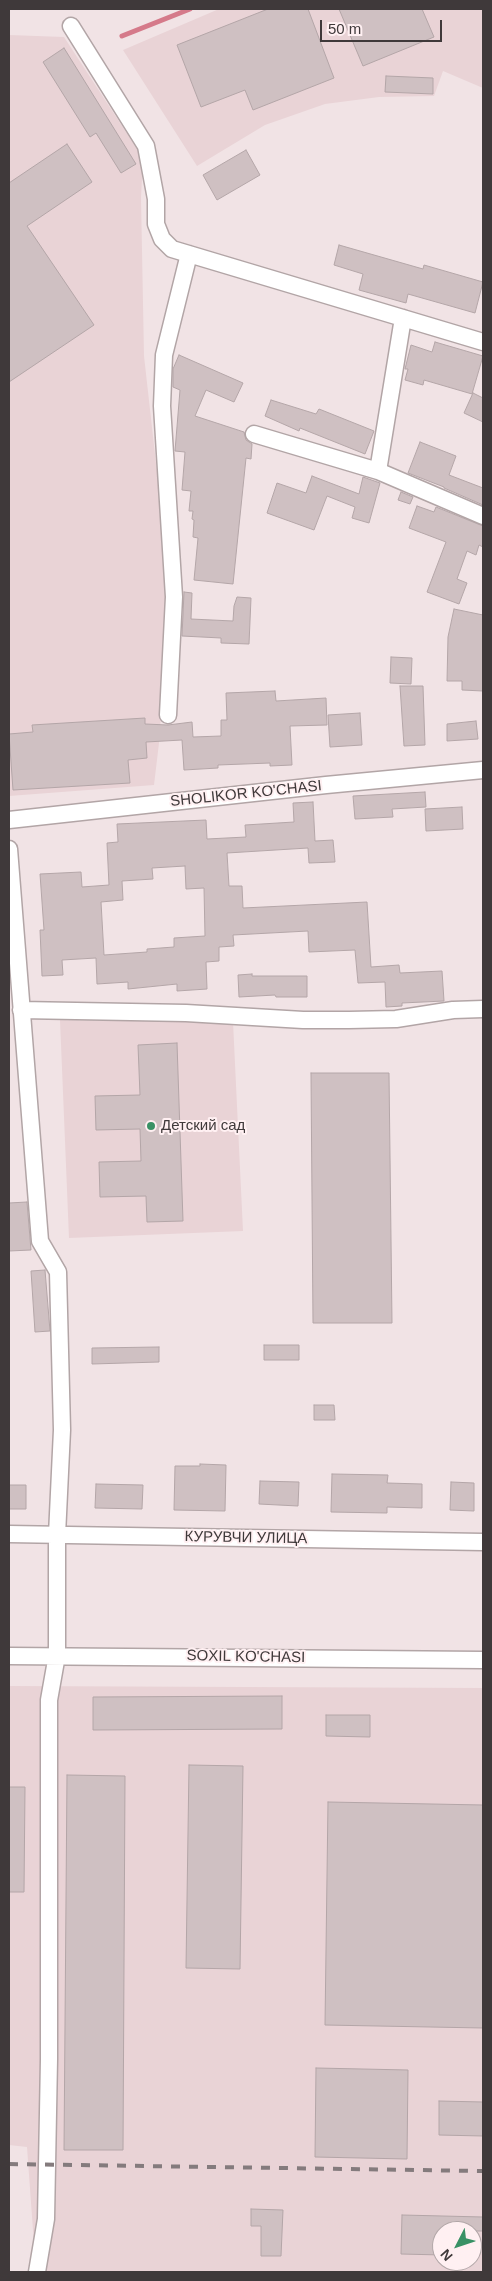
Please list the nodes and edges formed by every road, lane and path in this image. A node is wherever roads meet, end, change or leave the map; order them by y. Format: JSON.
{"nodes":[{"id":1,"x":71,"y":26,"type":"dead end"},
{"id":2,"x":189,"y":254,"type":"junction"},
{"id":3,"x":403,"y":318,"type":"junction"},
{"id":4,"x":483,"y":342,"type":"edge"},
{"id":5,"x":254,"y":434,"type":"dead end"},
{"id":6,"x":378,"y":471,"type":"junction"},
{"id":7,"x":481,"y":511,"type":"edge"},
{"id":8,"x":168,"y":715,"type":"dead end"},
{"id":9,"x":483,"y":770,"type":"edge"},
{"id":10,"x":9,"y":820,"type":"edge"},
{"id":11,"x":9,"y":849,"type":"edge"},
{"id":12,"x":483,"y":1009,"type":"edge"},
{"id":13,"x":21,"y":1010,"type":"junction"},
{"id":14,"x":9,"y":1534,"type":"edge"},
{"id":15,"x":57,"y":1535,"type":"junction"},
{"id":16,"x":483,"y":1542,"type":"edge"},
{"id":17,"x":57,"y":1655,"type":"junction"},
{"id":18,"x":9,"y":1656,"type":"edge"},
{"id":19,"x":483,"y":1660,"type":"edge"},
{"id":20,"x":37,"y":2272,"type":"edge"}],
"edges":[{"from":1,"to":2,"type":"street"},
{"from":2,"to":3,"type":"street"},
{"from":2,"to":8,"type":"street"},
{"from":3,"to":4,"type":"street"},
{"from":3,"to":6,"type":"street"},
{"from":5,"to":6,"type":"street"},
{"from":6,"to":7,"type":"street"},
{"from":9,"to":10,"type":"street","name":"SHOLIKOR KO'CHASI"},
{"from":11,"to":13,"type":"street"},
{"from":12,"to":13,"type":"street"},
{"from":13,"to":15,"type":"street"},
{"from":14,"to":15,"type":"street","name":"КУРУВЧИ УЛИЦА"},
{"from":15,"to":16,"type":"street","name":"КУРУВЧИ УЛИЦА"},
{"from":15,"to":17,"type":"street"},
{"from":17,"to":18,"type":"street","name":"SOXIL KO'CHASI"},
{"from":17,"to":19,"type":"street","name":"SOXIL KO'CHASI"},
{"from":17,"to":20,"type":"street"}]}
